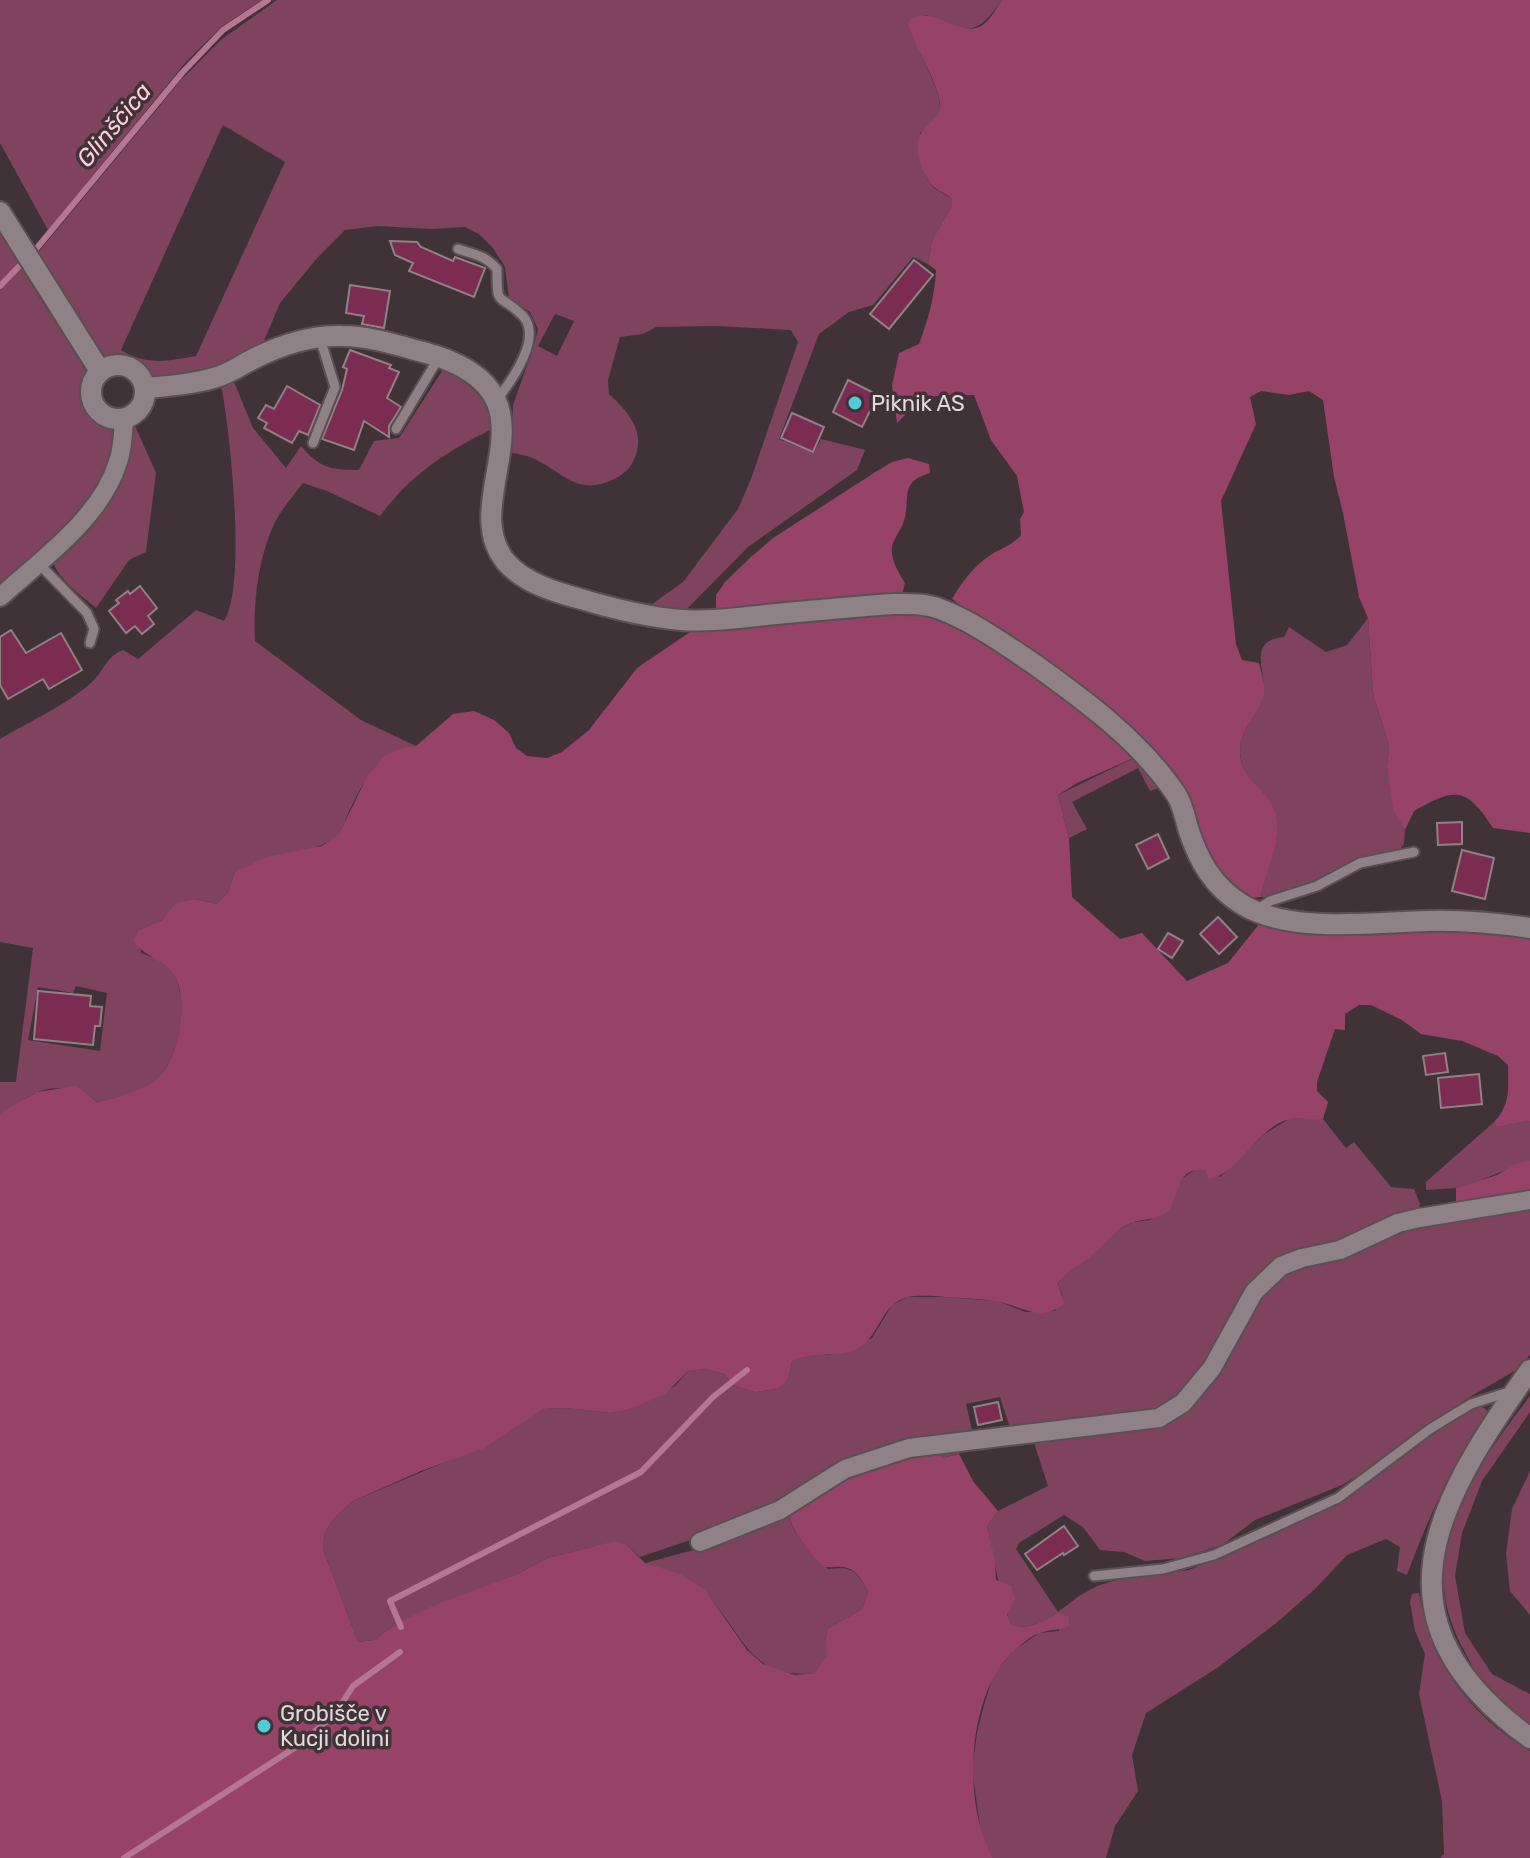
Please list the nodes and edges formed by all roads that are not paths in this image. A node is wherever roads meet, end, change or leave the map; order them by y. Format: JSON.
{"nodes":[{"id":1,"x":0,"y":212,"type":"edge"},
{"id":2,"x":458,"y":249,"type":"dead end"},
{"id":3,"x":320,"y":338,"type":"junction"},
{"id":4,"x":439,"y":356,"type":"junction"},
{"id":5,"x":100,"y":371,"type":"junction"},
{"id":6,"x":146,"y":388,"type":"junction"},
{"id":7,"x":496,"y":401,"type":"junction"},
{"id":8,"x":124,"y":418,"type":"junction"},
{"id":9,"x":396,"y":429,"type":"dead end"},
{"id":10,"x":313,"y":443,"type":"dead end"},
{"id":11,"x":38,"y":563,"type":"junction"},
{"id":12,"x":0,"y":597,"type":"edge"},
{"id":13,"x":90,"y":643,"type":"dead end"},
{"id":14,"x":1414,"y":852,"type":"dead end"},
{"id":15,"x":1255,"y":911,"type":"junction"},
{"id":16,"x":1530,"y":928,"type":"edge"},
{"id":17,"x":1530,"y":1200,"type":"edge"},
{"id":18,"x":1530,"y":1370,"type":"edge"},
{"id":19,"x":1515,"y":1391,"type":"junction"},
{"id":20,"x":700,"y":1542,"type":"dead end"},
{"id":21,"x":1094,"y":1576,"type":"dead end"},
{"id":22,"x":1530,"y":1738,"type":"edge"}],
"edges":[{"from":1,"to":5,"type":"street"},
{"from":2,"to":7,"type":"lane"},
{"from":3,"to":4,"type":"street"},
{"from":3,"to":6,"type":"street"},
{"from":3,"to":10,"type":"lane"},
{"from":4,"to":7,"type":"street"},
{"from":4,"to":9,"type":"lane"},
{"from":5,"to":6,"type":"street"},
{"from":5,"to":8,"type":"street"},
{"from":6,"to":8,"type":"street"},
{"from":7,"to":15,"type":"street"},
{"from":8,"to":11,"type":"street"},
{"from":11,"to":12,"type":"street"},
{"from":11,"to":13,"type":"lane"},
{"from":14,"to":15,"type":"lane"},
{"from":15,"to":16,"type":"street"},
{"from":17,"to":20,"type":"street"},
{"from":18,"to":19,"type":"street"},
{"from":19,"to":21,"type":"lane"},
{"from":19,"to":22,"type":"street"}]}
